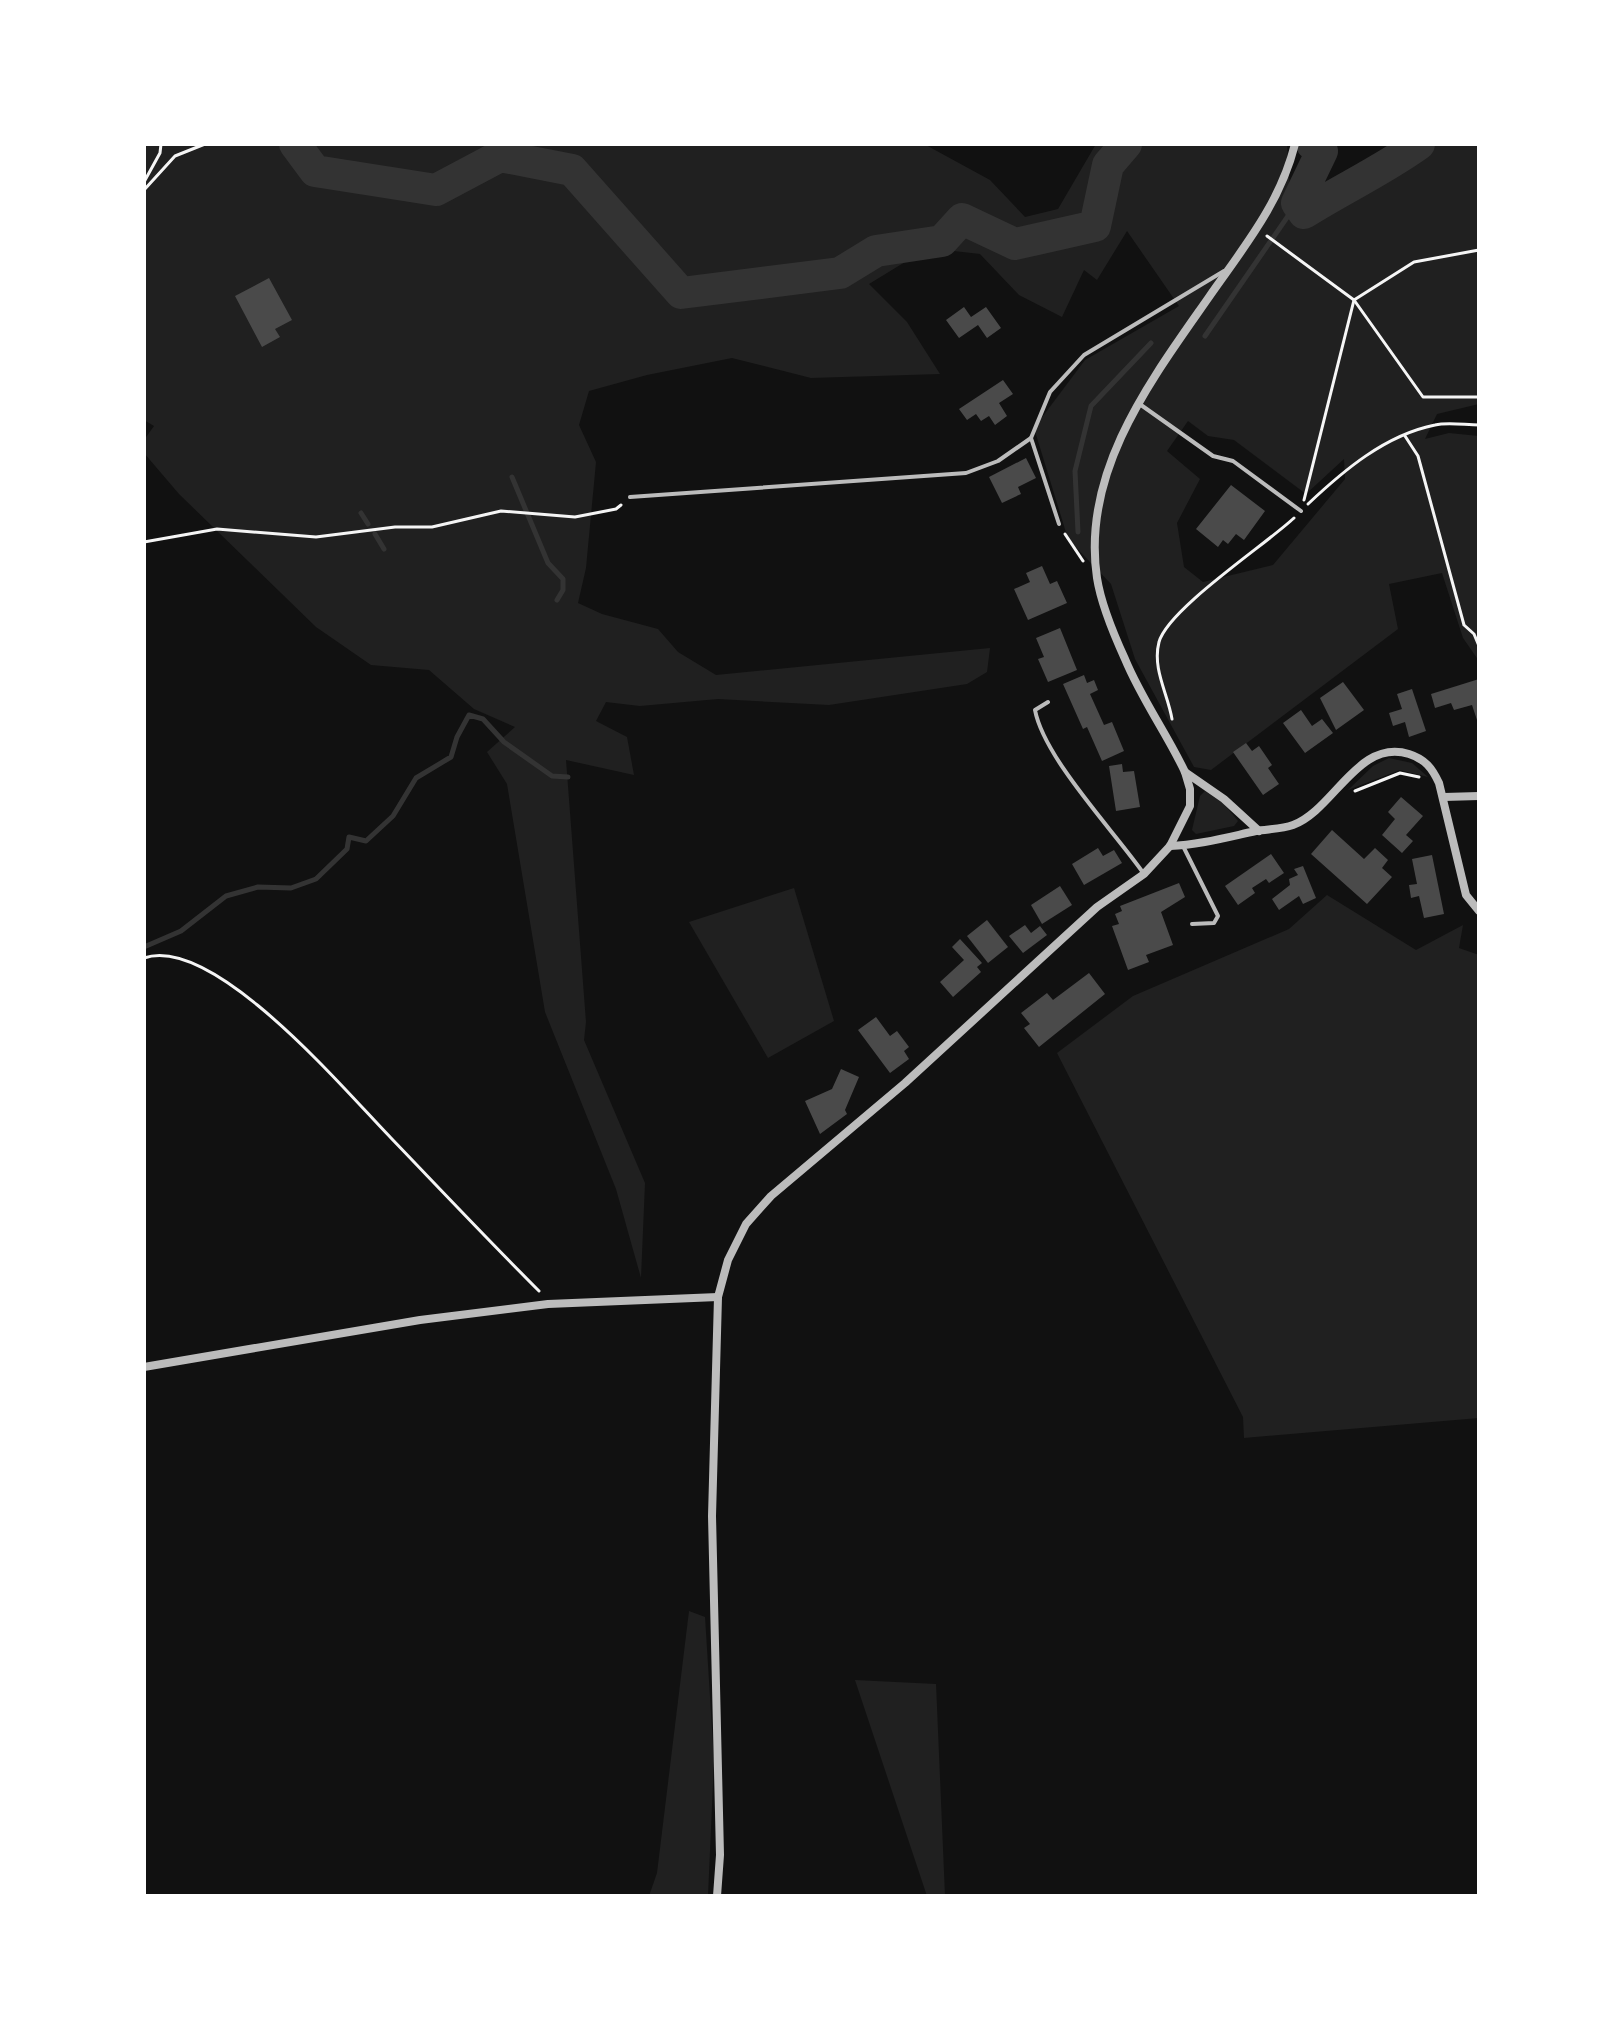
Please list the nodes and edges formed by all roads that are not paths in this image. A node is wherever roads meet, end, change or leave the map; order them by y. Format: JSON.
{"nodes":[{"id":1,"x":1295,"y":144,"type":"edge"},
{"id":2,"x":1229,"y":268,"type":"junction"},
{"id":3,"x":1138,"y":403,"type":"junction"},
{"id":4,"x":1031,"y":438,"type":"junction"},
{"id":5,"x":630,"y":497,"type":"road end"},
{"id":6,"x":1301,"y":511,"type":"road end"},
{"id":7,"x":1059,"y":524,"type":"road end"},
{"id":8,"x":1048,"y":702,"type":"dead end"},
{"id":9,"x":1185,"y":772,"type":"junction"},
{"id":10,"x":1479,"y":796,"type":"edge"},
{"id":11,"x":1444,"y":797,"type":"junction"},
{"id":12,"x":1259,"y":831,"type":"junction"},
{"id":13,"x":1170,"y":846,"type":"junction"},
{"id":14,"x":1183,"y":846,"type":"junction"},
{"id":15,"x":1144,"y":874,"type":"junction"},
{"id":16,"x":1479,"y":911,"type":"edge"},
{"id":17,"x":1192,"y":924,"type":"dead end"},
{"id":18,"x":718,"y":1297,"type":"junction"},
{"id":19,"x":144,"y":1367,"type":"edge"},
{"id":20,"x":717,"y":1896,"type":"edge"}],
"edges":[{"from":1,"to":2,"type":"street"},
{"from":2,"to":3,"type":"street"},
{"from":2,"to":4,"type":"lane"},
{"from":3,"to":6,"type":"lane"},
{"from":3,"to":9,"type":"street"},
{"from":4,"to":5,"type":"lane"},
{"from":4,"to":7,"type":"lane"},
{"from":8,"to":15,"type":"lane"},
{"from":9,"to":12,"type":"street"},
{"from":9,"to":13,"type":"street"},
{"from":10,"to":11,"type":"street"},
{"from":11,"to":12,"type":"street"},
{"from":11,"to":16,"type":"street"},
{"from":12,"to":14,"type":"street"},
{"from":13,"to":14,"type":"street"},
{"from":13,"to":15,"type":"street"},
{"from":14,"to":17,"type":"lane"},
{"from":15,"to":18,"type":"street"},
{"from":18,"to":19,"type":"street"},
{"from":18,"to":20,"type":"street"}]}
